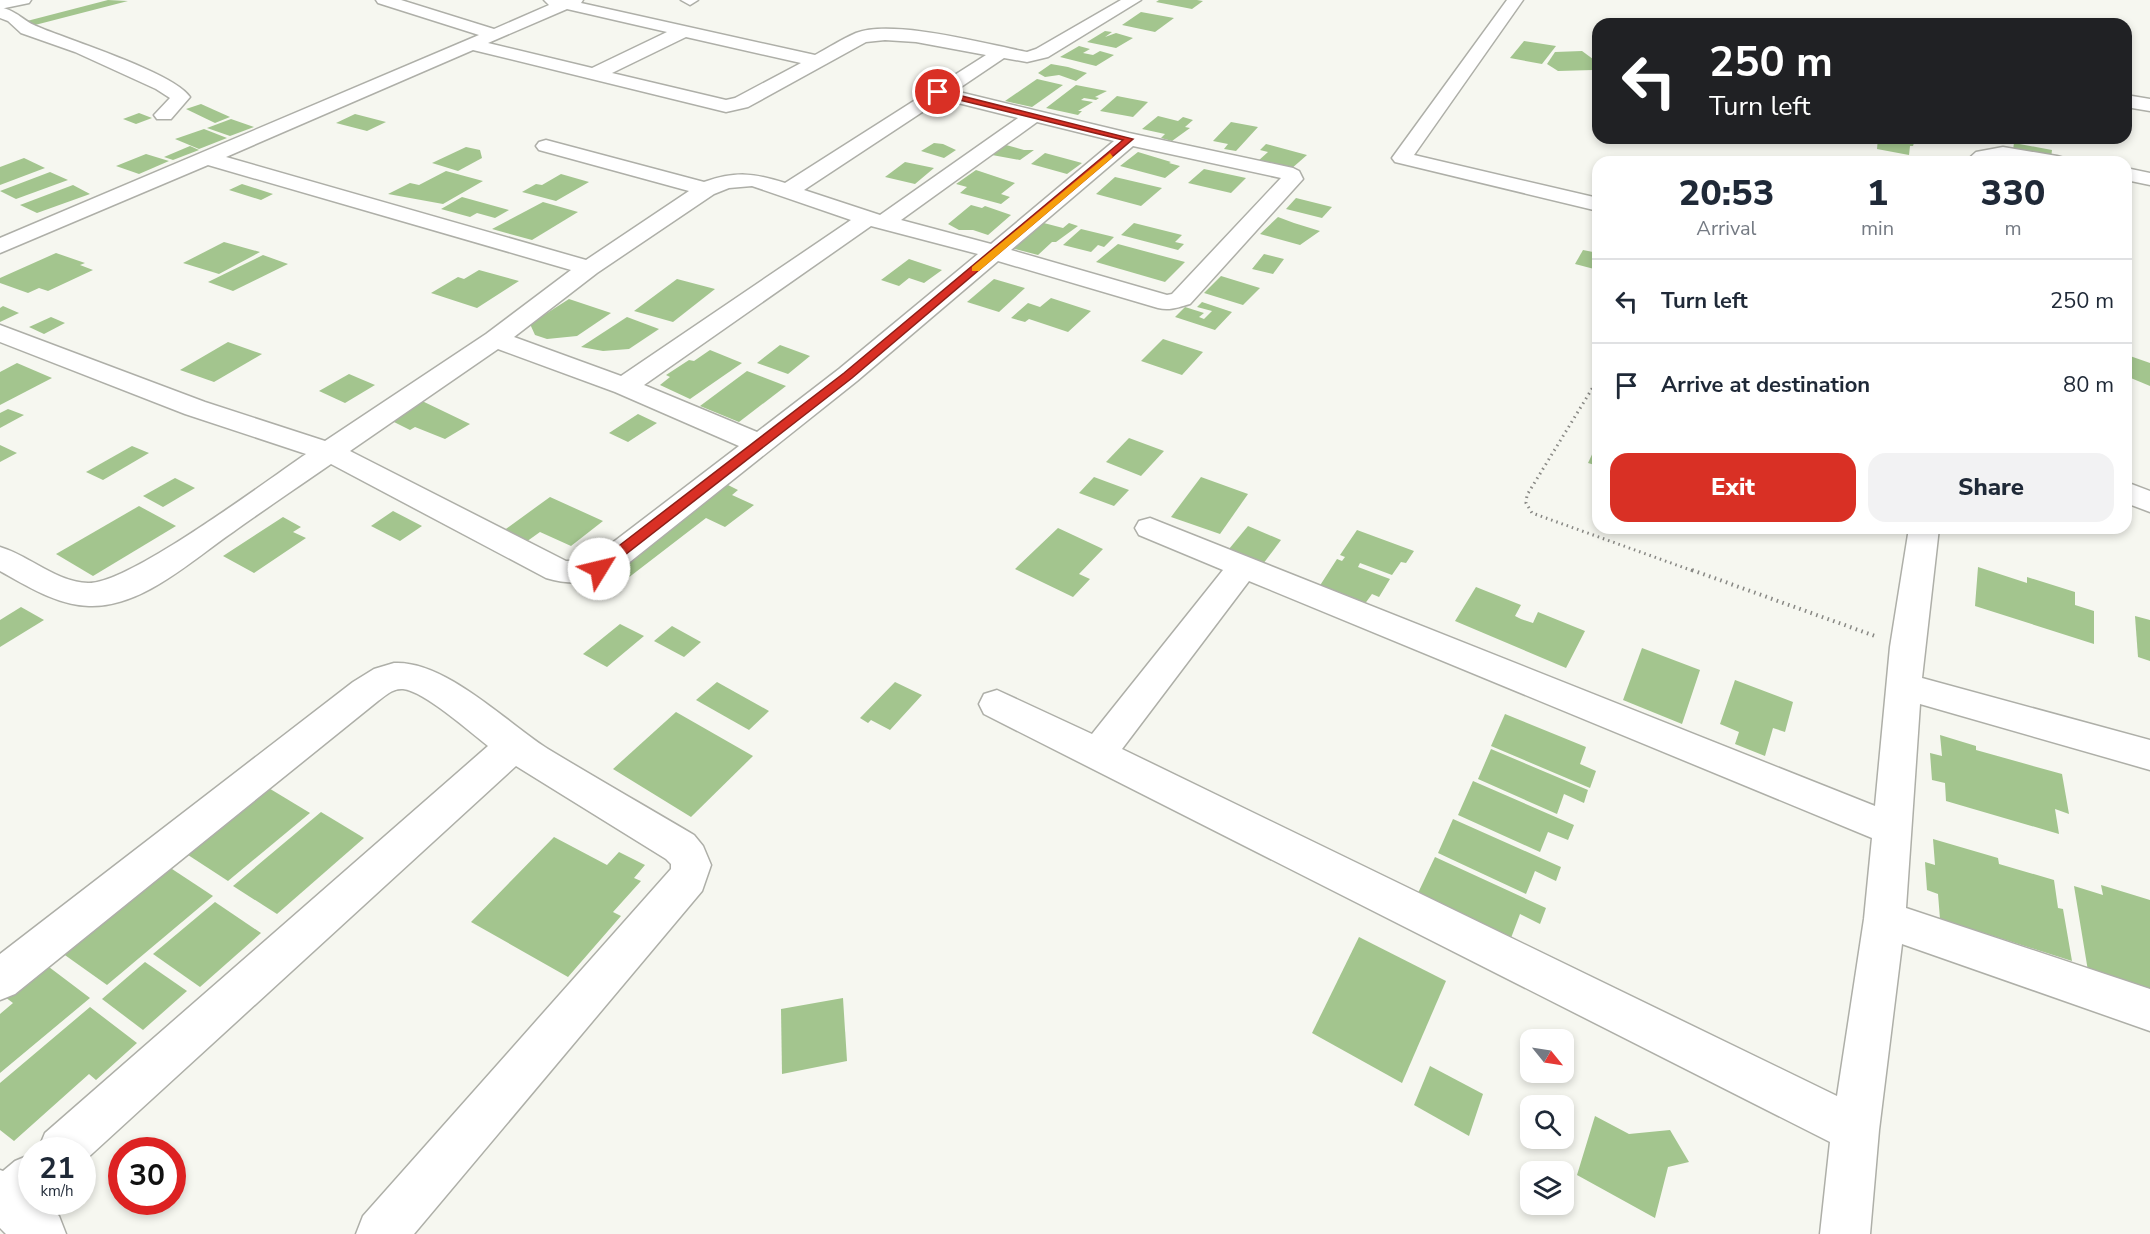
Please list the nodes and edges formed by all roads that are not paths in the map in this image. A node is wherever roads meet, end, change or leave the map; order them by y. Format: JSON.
{"nodes":[{"id":1,"x":23,"y":0,"type":"edge"},
{"id":2,"x":384,"y":0,"type":"edge"},
{"id":3,"x":1133,"y":0,"type":"edge"},
{"id":4,"x":1515,"y":0,"type":"edge"},
{"id":5,"x":562,"y":2,"type":"edge"},
{"id":6,"x":0,"y":4,"type":"edge"},
{"id":7,"x":0,"y":12,"type":"edge"},
{"id":8,"x":684,"y":31,"type":"junction"},
{"id":9,"x":493,"y":34,"type":"junction"},
{"id":10,"x":469,"y":44,"type":"junction"},
{"id":11,"x":999,"y":54,"type":"junction"},
{"id":12,"x":816,"y":61,"type":"junction"},
{"id":13,"x":593,"y":75,"type":"junction"},
{"id":14,"x":938,"y":92,"type":"junction"},
{"id":15,"x":2132,"y":102,"type":"edge"},
{"id":16,"x":2150,"y":105,"type":"edge"},
{"id":17,"x":164,"y":115,"type":"dead end"},
{"id":18,"x":1032,"y":117,"type":"junction"},
{"id":19,"x":1129,"y":139,"type":"junction"},
{"id":20,"x":1996,"y":145,"type":"edge"},
{"id":21,"x":546,"y":146,"type":"dead end"},
{"id":22,"x":1982,"y":156,"type":"edge"},
{"id":23,"x":2035,"y":156,"type":"edge"},
{"id":24,"x":207,"y":158,"type":"junction"},
{"id":25,"x":2132,"y":175,"type":"edge"},
{"id":26,"x":2150,"y":179,"type":"edge"},
{"id":27,"x":706,"y":189,"type":"junction"},
{"id":28,"x":786,"y":192,"type":"junction"},
{"id":29,"x":1592,"y":204,"type":"edge"},
{"id":30,"x":877,"y":220,"type":"junction"},
{"id":31,"x":0,"y":246,"type":"edge"},
{"id":32,"x":994,"y":254,"type":"junction"},
{"id":33,"x":589,"y":268,"type":"junction"},
{"id":34,"x":0,"y":333,"type":"edge"},
{"id":35,"x":495,"y":339,"type":"junction"},
{"id":36,"x":624,"y":386,"type":"junction"},
{"id":37,"x":760,"y":444,"type":"junction"},
{"id":38,"x":329,"y":452,"type":"junction"},
{"id":39,"x":2132,"y":494,"type":"edge"},
{"id":40,"x":2150,"y":502,"type":"edge"},
{"id":41,"x":1150,"y":528,"type":"dead end"},
{"id":42,"x":1923,"y":534,"type":"edge"},
{"id":43,"x":0,"y":558,"type":"edge"},
{"id":44,"x":1242,"y":567,"type":"junction"},
{"id":45,"x":1905,"y":666,"type":"junction"},
{"id":46,"x":997,"y":704,"type":"dead end"},
{"id":47,"x":513,"y":745,"type":"junction"},
{"id":48,"x":1100,"y":752,"type":"junction"},
{"id":49,"x":2150,"y":755,"type":"edge"},
{"id":50,"x":1891,"y":829,"type":"junction"},
{"id":51,"x":1885,"y":919,"type":"junction"},
{"id":52,"x":0,"y":980,"type":"edge"},
{"id":53,"x":2150,"y":1010,"type":"edge"},
{"id":54,"x":1855,"y":1130,"type":"junction"},
{"id":55,"x":76,"y":1137,"type":"edge"},
{"id":56,"x":13,"y":1191,"type":"edge"},
{"id":57,"x":41,"y":1234,"type":"edge"},
{"id":58,"x":381,"y":1234,"type":"edge"},
{"id":59,"x":1845,"y":1234,"type":"edge"}],
"edges":[{"from":1,"to":6,"type":"street"},
{"from":2,"to":9,"type":"street"},
{"from":3,"to":11,"type":"street"},
{"from":4,"to":29,"type":"street"},
{"from":5,"to":8,"type":"street"},
{"from":5,"to":9,"type":"street"},
{"from":7,"to":17,"type":"street"},
{"from":8,"to":12,"type":"street"},
{"from":8,"to":13,"type":"street"},
{"from":9,"to":10,"type":"street"},
{"from":10,"to":13,"type":"street"},
{"from":10,"to":24,"type":"street"},
{"from":11,"to":12,"type":"street"},
{"from":11,"to":14,"type":"street"},
{"from":12,"to":13,"type":"street"},
{"from":14,"to":18,"type":"street"},
{"from":14,"to":28,"type":"street"},
{"from":15,"to":16,"type":"street"},
{"from":18,"to":19,"type":"street"},
{"from":18,"to":30,"type":"street"},
{"from":19,"to":32,"type":"street"},
{"from":19,"to":32,"type":"street"},
{"from":20,"to":22,"type":"street"},
{"from":20,"to":23,"type":"street"},
{"from":21,"to":27,"type":"street"},
{"from":24,"to":31,"type":"street"},
{"from":24,"to":33,"type":"street"},
{"from":25,"to":26,"type":"street"},
{"from":27,"to":28,"type":"street"},
{"from":27,"to":33,"type":"street"},
{"from":28,"to":30,"type":"street"},
{"from":30,"to":32,"type":"street"},
{"from":30,"to":36,"type":"street"},
{"from":32,"to":37,"type":"street"},
{"from":33,"to":35,"type":"street"},
{"from":34,"to":38,"type":"street"},
{"from":35,"to":36,"type":"street"},
{"from":35,"to":38,"type":"street"},
{"from":36,"to":37,"type":"street"},
{"from":37,"to":38,"type":"street"},
{"from":38,"to":43,"type":"street"},
{"from":39,"to":40,"type":"street"},
{"from":41,"to":44,"type":"street"},
{"from":42,"to":45,"type":"street"},
{"from":44,"to":48,"type":"street"},
{"from":44,"to":50,"type":"street"},
{"from":45,"to":49,"type":"street"},
{"from":45,"to":50,"type":"street"},
{"from":46,"to":48,"type":"street"},
{"from":47,"to":52,"type":"street"},
{"from":47,"to":55,"type":"street"},
{"from":47,"to":58,"type":"street"},
{"from":48,"to":54,"type":"street"},
{"from":50,"to":51,"type":"street"},
{"from":51,"to":53,"type":"street"},
{"from":51,"to":54,"type":"street"},
{"from":54,"to":59,"type":"street"},
{"from":56,"to":57,"type":"street"}]}
